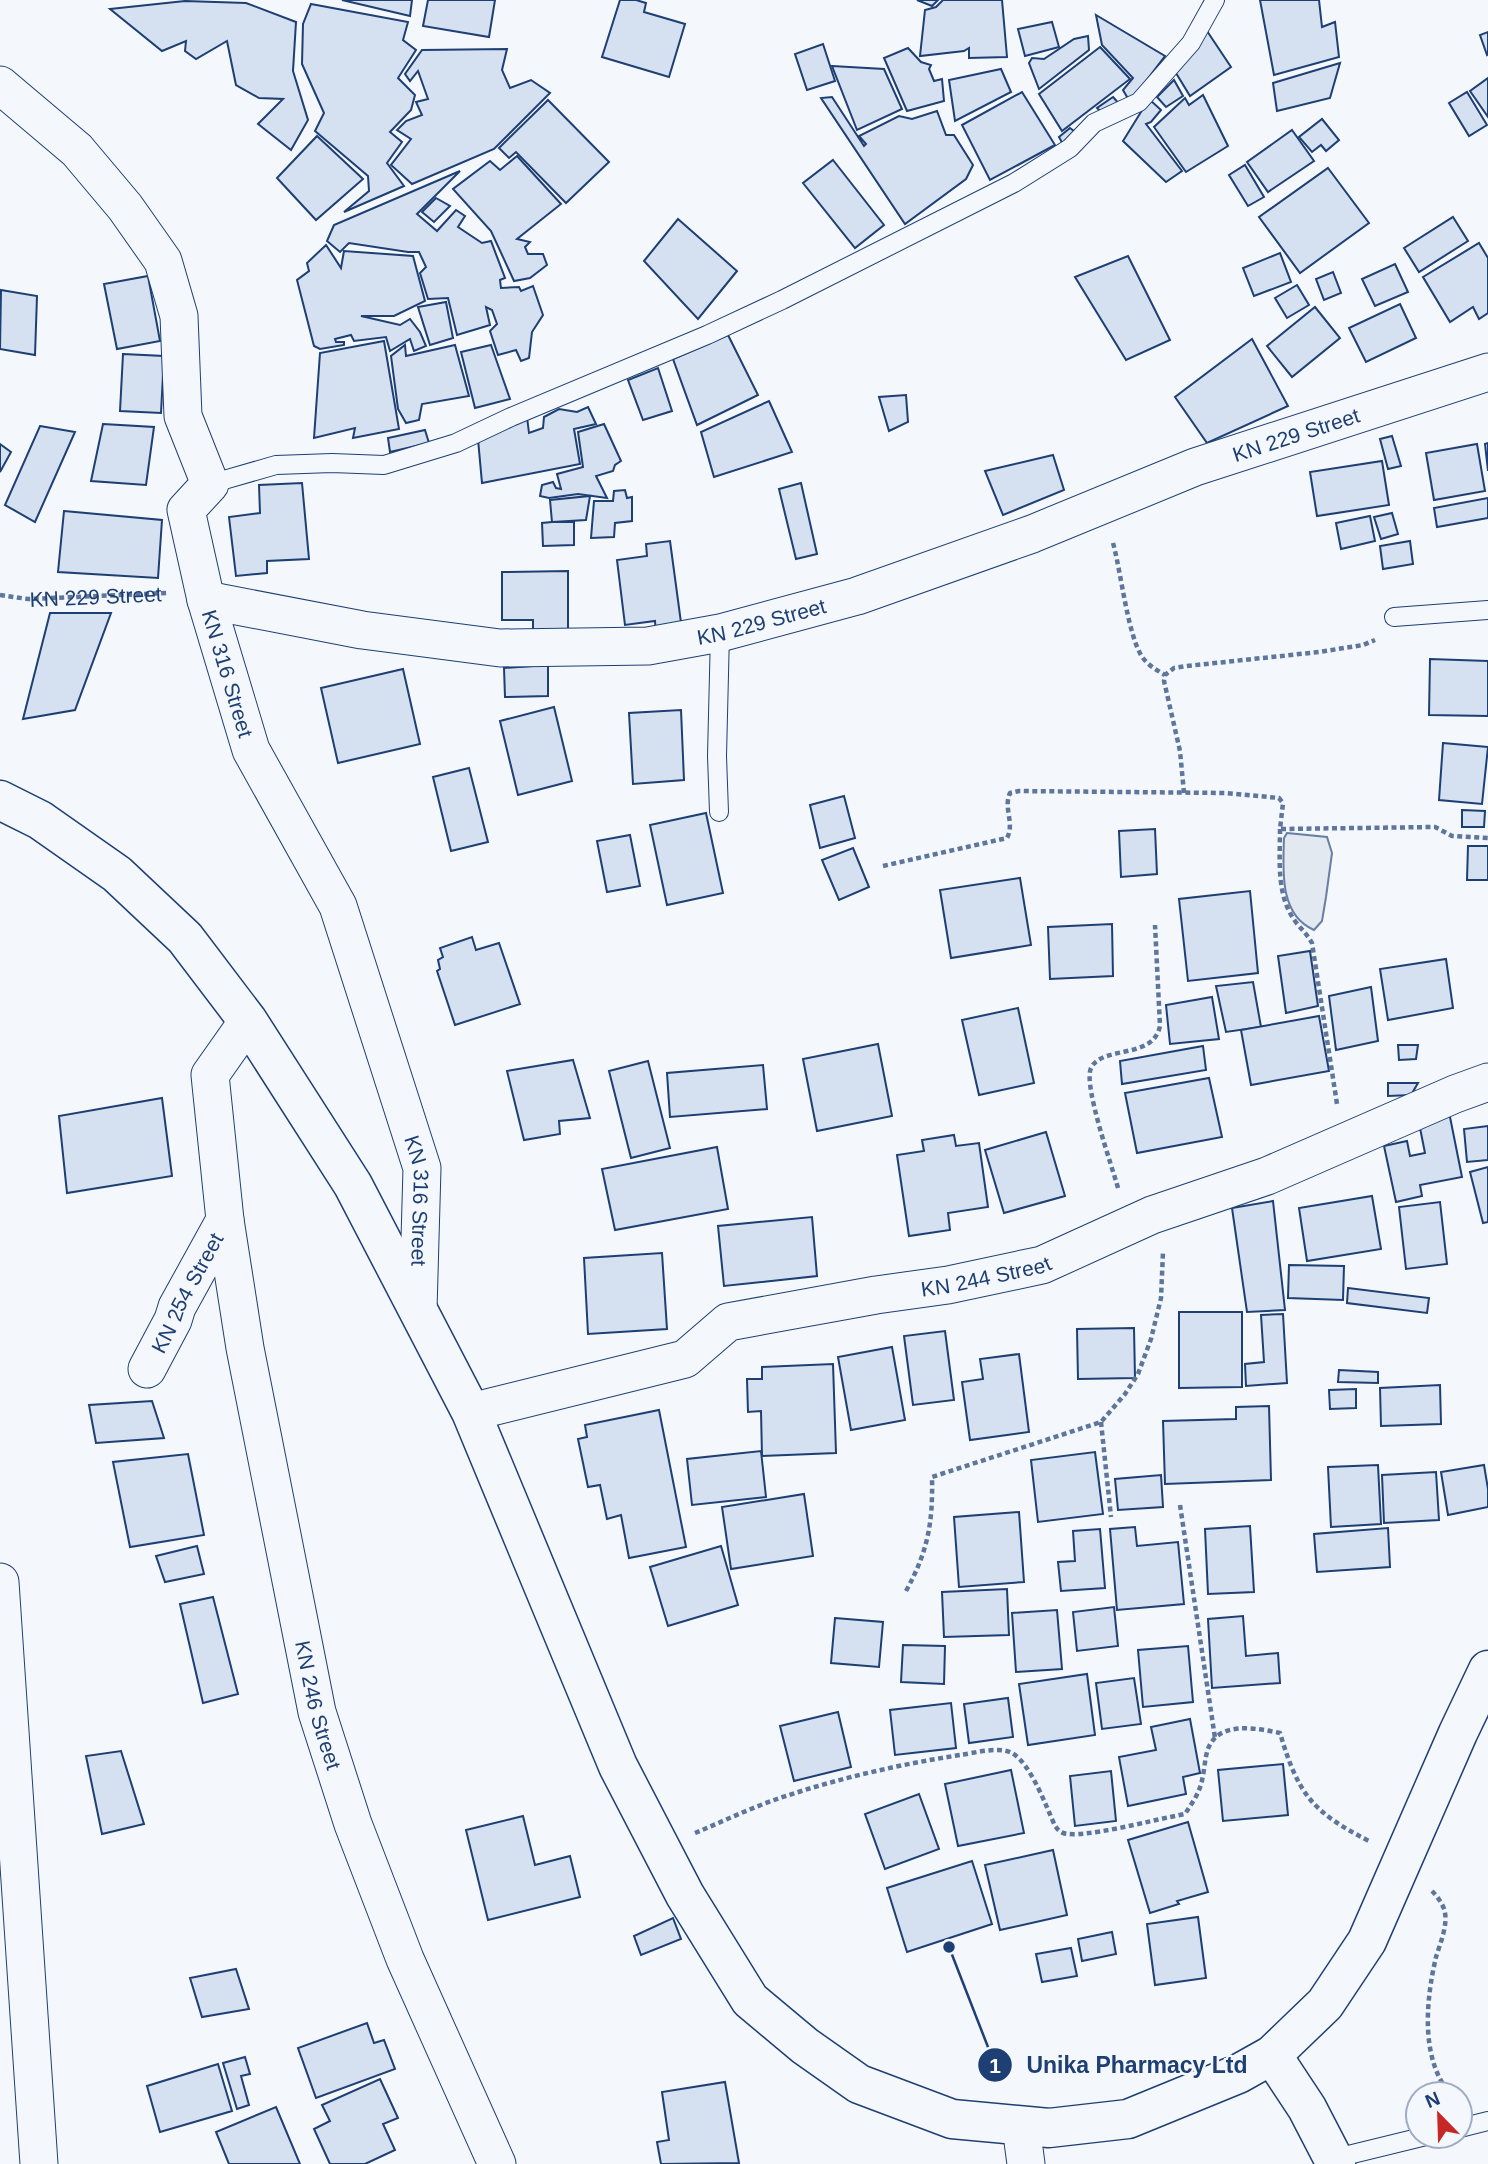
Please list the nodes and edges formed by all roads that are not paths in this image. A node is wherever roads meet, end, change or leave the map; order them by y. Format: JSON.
{"nodes":[{"id":1,"x":1215,"y":0,"type":"edge"},
{"id":2,"x":0,"y":85,"type":"edge"},
{"id":3,"x":1488,"y":372,"type":"edge"},
{"id":4,"x":210,"y":484,"type":"junction"},
{"id":5,"x":206,"y":600,"type":"junction"},
{"id":6,"x":1488,"y":610,"type":"edge"},
{"id":7,"x":1394,"y":617,"type":"road end"},
{"id":8,"x":720,"y":633,"type":"junction"},
{"id":9,"x":0,"y":800,"type":"edge"},
{"id":10,"x":719,"y":812,"type":"dead end"},
{"id":11,"x":248,"y":1021,"type":"junction"},
{"id":12,"x":1488,"y":1082,"type":"edge"},
{"id":13,"x":225,"y":1220,"type":"junction"},
{"id":14,"x":418,"y":1310,"type":"junction"},
{"id":15,"x":147,"y":1369,"type":"dead end"},
{"id":16,"x":471,"y":1412,"type":"junction"},
{"id":17,"x":0,"y":1582,"type":"edge"},
{"id":18,"x":1488,"y":1670,"type":"edge"},
{"id":19,"x":1272,"y":2056,"type":"junction"},
{"id":20,"x":1021,"y":2126,"type":"junction"},
{"id":21,"x":1404,"y":2142,"type":"edge"},
{"id":22,"x":1334,"y":2162,"type":"edge"},
{"id":23,"x":39,"y":2164,"type":"edge"},
{"id":24,"x":497,"y":2164,"type":"edge"},
{"id":25,"x":1026,"y":2164,"type":"edge"}],
"edges":[{"from":1,"to":4,"type":"lane"},
{"from":2,"to":4,"type":"street"},
{"from":3,"to":8,"type":"street","name":"KN 229 Street"},
{"from":4,"to":5,"type":"street","name":"KN 316 Street"},
{"from":5,"to":8,"type":"street","name":"KN 229 Street"},
{"from":5,"to":14,"type":"street","name":"KN 316 Street"},
{"from":6,"to":7,"type":"lane"},
{"from":8,"to":10,"type":"lane"},
{"from":9,"to":11,"type":"main road"},
{"from":11,"to":13,"type":"street","name":"KN 254 Street"},
{"from":11,"to":14,"type":"main road"},
{"from":12,"to":16,"type":"street","name":"KN 244 Street"},
{"from":13,"to":15,"type":"street","name":"KN 254 Street"},
{"from":13,"to":24,"type":"street","name":"KN 246 Street"},
{"from":14,"to":16,"type":"main road"},
{"from":16,"to":20,"type":"main road"},
{"from":17,"to":23,"type":"street"},
{"from":18,"to":19,"type":"main road"},
{"from":19,"to":20,"type":"main road"},
{"from":19,"to":22,"type":"main road"},
{"from":20,"to":25,"type":"street"},
{"from":21,"to":22,"type":"lane"}]}
